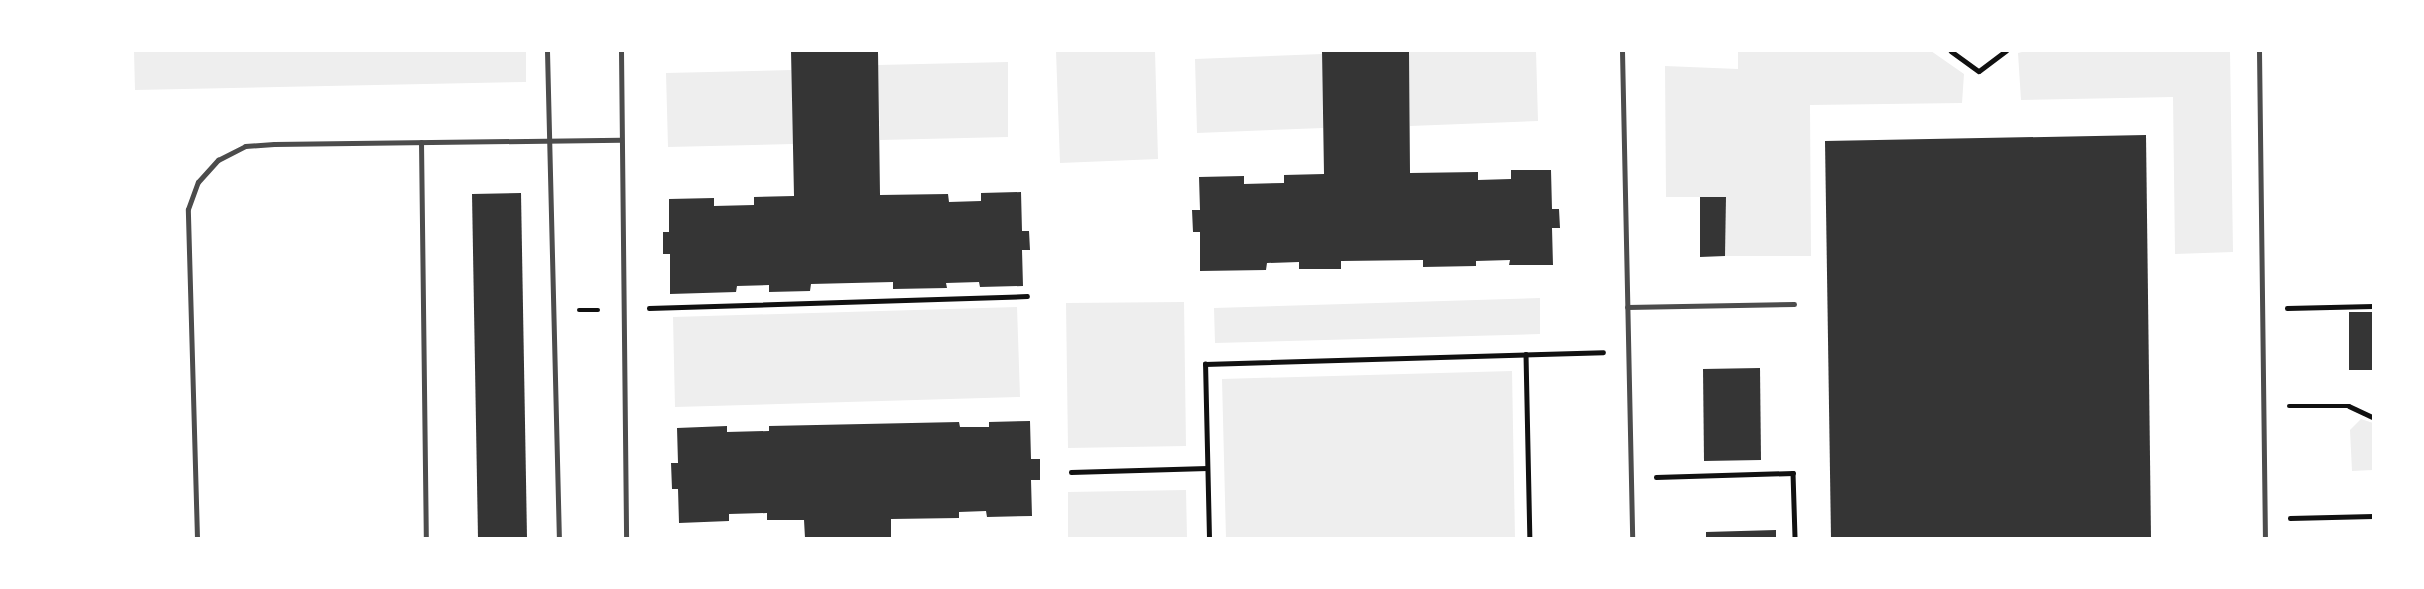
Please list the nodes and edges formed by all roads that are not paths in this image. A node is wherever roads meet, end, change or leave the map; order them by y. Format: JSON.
{"nodes":[{"id":1,"x":547,"y":51,"type":"edge"},
{"id":2,"x":621,"y":51,"type":"edge"},
{"id":3,"x":1622,"y":51,"type":"edge"},
{"id":4,"x":2259,"y":51,"type":"edge"},
{"id":5,"x":550,"y":140,"type":"junction"},
{"id":6,"x":621,"y":140,"type":"junction"},
{"id":7,"x":421,"y":142,"type":"junction"},
{"id":8,"x":1794,"y":304,"type":"dead end"},
{"id":9,"x":1628,"y":307,"type":"junction"},
{"id":10,"x":197,"y":538,"type":"edge"},
{"id":11,"x":426,"y":538,"type":"edge"},
{"id":12,"x":559,"y":538,"type":"edge"},
{"id":13,"x":626,"y":538,"type":"edge"},
{"id":14,"x":1632,"y":538,"type":"edge"},
{"id":15,"x":2265,"y":538,"type":"edge"}],
"edges":[{"from":1,"to":5,"type":"lane"},
{"from":2,"to":6,"type":"lane"},
{"from":3,"to":9,"type":"lane"},
{"from":4,"to":15,"type":"lane"},
{"from":5,"to":6,"type":"lane"},
{"from":5,"to":7,"type":"lane"},
{"from":5,"to":12,"type":"lane"},
{"from":6,"to":13,"type":"lane"},
{"from":7,"to":10,"type":"lane"},
{"from":7,"to":11,"type":"lane"},
{"from":8,"to":9,"type":"lane"},
{"from":9,"to":14,"type":"lane"}]}
